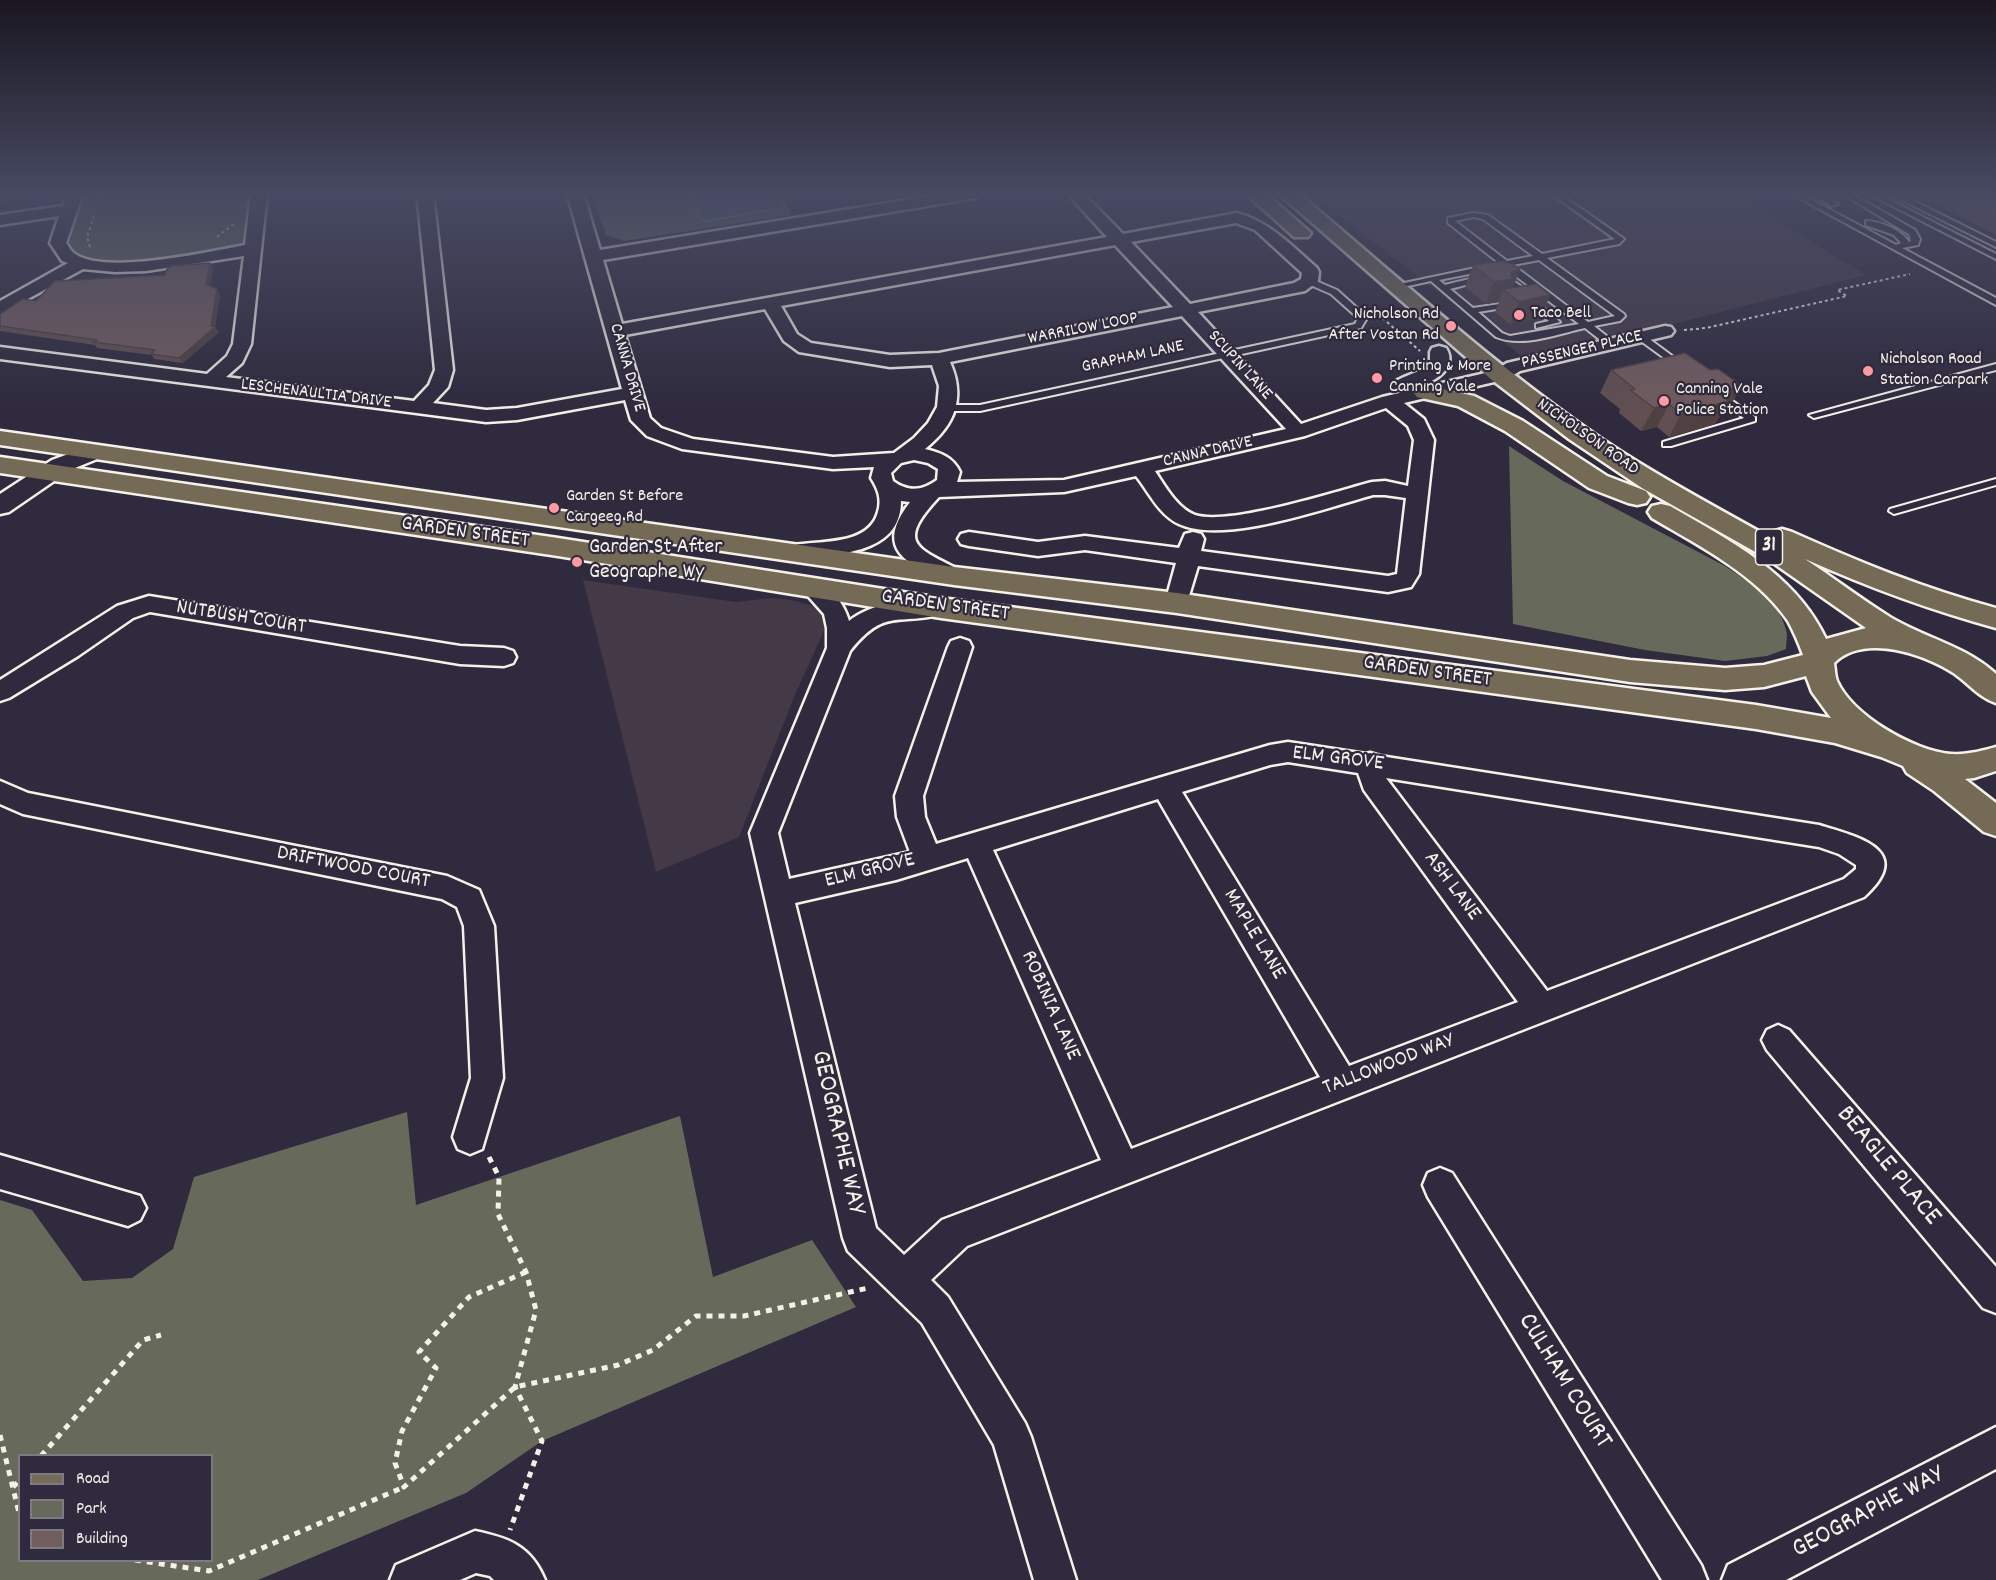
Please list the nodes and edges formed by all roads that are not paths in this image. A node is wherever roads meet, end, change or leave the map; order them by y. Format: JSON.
{"nodes":[{"id":1,"x":75,"y":267,"type":"edge"},
{"id":2,"x":94,"y":267,"type":"edge"},
{"id":3,"x":137,"y":267,"type":"edge"},
{"id":4,"x":251,"y":267,"type":"edge"},
{"id":5,"x":433,"y":267,"type":"edge"},
{"id":6,"x":597,"y":267,"type":"edge"},
{"id":7,"x":974,"y":267,"type":"edge"},
{"id":8,"x":1146,"y":267,"type":"edge"},
{"id":9,"x":1305,"y":267,"type":"edge"},
{"id":10,"x":1372,"y":267,"type":"edge"},
{"id":11,"x":1491,"y":267,"type":"edge"},
{"id":12,"x":1509,"y":267,"type":"edge"},
{"id":13,"x":1554,"y":267,"type":"edge"},
{"id":14,"x":1932,"y":267,"type":"edge"},
{"id":15,"x":1432,"y":278,"type":"junction"},
{"id":16,"x":1309,"y":281,"type":"junction"},
{"id":17,"x":1394,"y":286,"type":"junction"},
{"id":18,"x":1444,"y":288,"type":"junction"},
{"id":19,"x":1996,"y":302,"type":"edge"},
{"id":20,"x":771,"y":304,"type":"junction"},
{"id":21,"x":0,"y":309,"type":"edge"},
{"id":22,"x":1186,"y":309,"type":"junction"},
{"id":23,"x":1470,"y":311,"type":"junction"},
{"id":24,"x":1506,"y":311,"type":"edge"},
{"id":25,"x":1586,"y":325,"type":"junction"},
{"id":26,"x":615,"y":331,"type":"junction"},
{"id":27,"x":1665,"y":331,"type":"road end"},
{"id":28,"x":1499,"y":335,"type":"junction"},
{"id":29,"x":1421,"y":337,"type":"dead end"},
{"id":30,"x":1641,"y":337,"type":"junction"},
{"id":31,"x":1611,"y":344,"type":"junction"},
{"id":32,"x":1439,"y":352,"type":"junction"},
{"id":33,"x":0,"y":353,"type":"edge"},
{"id":34,"x":1228,"y":354,"type":"junction"},
{"id":35,"x":939,"y":359,"type":"junction"},
{"id":36,"x":1996,"y":367,"type":"edge"},
{"id":37,"x":1665,"y":368,"type":"edge"},
{"id":38,"x":1500,"y":375,"type":"junction"},
{"id":39,"x":210,"y":381,"type":"junction"},
{"id":40,"x":1474,"y":382,"type":"junction"},
{"id":41,"x":1709,"y":387,"type":"edge"},
{"id":42,"x":1425,"y":392,"type":"junction"},
{"id":43,"x":632,"y":393,"type":"junction"},
{"id":44,"x":1389,"y":401,"type":"junction"},
{"id":45,"x":418,"y":408,"type":"junction"},
{"id":46,"x":1814,"y":416,"type":"dead end"},
{"id":47,"x":941,"y":417,"type":"junction"},
{"id":48,"x":1291,"y":424,"type":"junction"},
{"id":49,"x":0,"y":438,"type":"edge"},
{"id":50,"x":34,"y":443,"type":"junction"},
{"id":51,"x":1667,"y":444,"type":"dead end"},
{"id":52,"x":93,"y":452,"type":"junction"},
{"id":53,"x":899,"y":457,"type":"junction"},
{"id":54,"x":833,"y":464,"type":"junction"},
{"id":55,"x":945,"y":465,"type":"junction"},
{"id":56,"x":11,"y":467,"type":"edge"},
{"id":57,"x":1142,"y":468,"type":"junction"},
{"id":58,"x":48,"y":472,"type":"junction"},
{"id":59,"x":1996,"y":482,"type":"edge"},
{"id":60,"x":885,"y":484,"type":"junction"},
{"id":61,"x":337,"y":487,"type":"junction"},
{"id":62,"x":0,"y":489,"type":"edge"},
{"id":63,"x":1644,"y":490,"type":"junction"},
{"id":64,"x":934,"y":491,"type":"junction"},
{"id":65,"x":1418,"y":494,"type":"junction"},
{"id":66,"x":0,"y":506,"type":"edge"},
{"id":67,"x":1894,"y":511,"type":"dead end"},
{"id":68,"x":1199,"y":524,"type":"junction"},
{"id":69,"x":446,"y":531,"type":"junction"},
{"id":70,"x":969,"y":539,"type":"dead end"},
{"id":71,"x":791,"y":552,"type":"junction"},
{"id":72,"x":1188,"y":557,"type":"junction"},
{"id":73,"x":954,"y":576,"type":"junction"},
{"id":74,"x":813,"y":588,"type":"junction"},
{"id":75,"x":1177,"y":603,"type":"junction"},
{"id":76,"x":941,"y":608,"type":"junction"},
{"id":77,"x":1225,"y":612,"type":"junction"},
{"id":78,"x":1996,"y":618,"type":"edge"},
{"id":79,"x":1918,"y":644,"type":"junction"},
{"id":80,"x":960,"y":647,"type":"dead end"},
{"id":81,"x":839,"y":648,"type":"junction"},
{"id":82,"x":504,"y":657,"type":"dead end"},
{"id":83,"x":1820,"y":660,"type":"junction"},
{"id":84,"x":1996,"y":663,"type":"edge"},
{"id":85,"x":1424,"y":672,"type":"junction"},
{"id":86,"x":0,"y":692,"type":"edge"},
{"id":87,"x":1996,"y":692,"type":"edge"},
{"id":88,"x":1894,"y":750,"type":"junction"},
{"id":89,"x":1996,"y":759,"type":"edge"},
{"id":90,"x":1370,"y":764,"type":"junction"},
{"id":91,"x":1164,"y":786,"type":"junction"},
{"id":92,"x":0,"y":792,"type":"edge"},
{"id":93,"x":1996,"y":822,"type":"edge"},
{"id":94,"x":976,"y":843,"type":"junction"},
{"id":95,"x":927,"y":858,"type":"junction"},
{"id":96,"x":1870,"y":859,"type":"joint"},
{"id":97,"x":779,"y":894,"type":"junction"},
{"id":98,"x":1541,"y":1008,"type":"junction"},
{"id":99,"x":1778,"y":1040,"type":"dead end"},
{"id":100,"x":1342,"y":1085,"type":"junction"},
{"id":101,"x":470,"y":1137,"type":"road end"},
{"id":102,"x":1122,"y":1168,"type":"junction"},
{"id":103,"x":0,"y":1172,"type":"edge"},
{"id":104,"x":1440,"y":1185,"type":"dead end"},
{"id":105,"x":128,"y":1208,"type":"dead end"},
{"id":106,"x":904,"y":1280,"type":"junction"},
{"id":107,"x":1996,"y":1295,"type":"edge"},
{"id":108,"x":1996,"y":1447,"type":"edge"},
{"id":109,"x":512,"y":1568,"type":"edge"},
{"id":110,"x":411,"y":1580,"type":"edge"},
{"id":111,"x":1055,"y":1580,"type":"edge"},
{"id":112,"x":1686,"y":1580,"type":"edge"},
{"id":113,"x":1743,"y":1580,"type":"edge"}],
"edges":[{"from":1,"to":21,"type":"street"},
{"from":2,"to":3,"type":"street"},
{"from":4,"to":39,"type":"street"},
{"from":5,"to":45,"type":"street"},
{"from":6,"to":26,"type":"street","name":"CANNA DRIVE"},
{"from":7,"to":20,"type":"street"},
{"from":8,"to":22,"type":"street","name":"SCUPIN LANE"},
{"from":9,"to":16,"type":"street"},
{"from":10,"to":17,"type":"main road","name":"NICHOLSON ROAD","number":"31"},
{"from":11,"to":15,"type":"lane"},
{"from":12,"to":25,"type":"lane"},
{"from":13,"to":25,"type":"lane"},
{"from":14,"to":19,"type":"lane"},
{"from":15,"to":17,"type":"lane"},
{"from":15,"to":18,"type":"lane"},
{"from":16,"to":22,"type":"street","name":"WARRILOW LOOP"},
{"from":16,"to":34,"type":"lane","name":"GRAPHAM LANE"},
{"from":17,"to":38,"type":"main road","name":"NICHOLSON ROAD","number":"31"},
{"from":18,"to":23,"type":"lane"},
{"from":18,"to":23,"type":"lane"},
{"from":20,"to":26,"type":"street"},
{"from":20,"to":35,"type":"street","name":"WARRILOW LOOP"},
{"from":22,"to":34,"type":"street","name":"SCUPIN LANE"},
{"from":22,"to":35,"type":"street","name":"WARRILOW LOOP"},
{"from":23,"to":24,"type":"lane"},
{"from":23,"to":28,"type":"lane"},
{"from":23,"to":28,"type":"lane"},
{"from":25,"to":28,"type":"lane"},
{"from":25,"to":31,"type":"lane"},
{"from":26,"to":43,"type":"street","name":"CANNA DRIVE"},
{"from":27,"to":30,"type":"street","name":"PASSENGER PLACE"},
{"from":29,"to":32,"type":"main road","name":"NICHOLSON ROAD","number":"31"},
{"from":30,"to":31,"type":"street","name":"PASSENGER PLACE"},
{"from":30,"to":37,"type":"lane"},
{"from":31,"to":38,"type":"street","name":"PASSENGER PLACE"},
{"from":32,"to":40,"type":"main road","name":"NICHOLSON ROAD","number":"31"},
{"from":32,"to":48,"type":"street","name":"CANNA DRIVE"},
{"from":33,"to":39,"type":"street","name":"LESCHENAULTIA DRIVE"},
{"from":34,"to":47,"type":"lane","name":"GRAPHAM LANE"},
{"from":34,"to":48,"type":"street","name":"SCUPIN LANE"},
{"from":35,"to":47,"type":"street"},
{"from":36,"to":46,"type":"lane"},
{"from":38,"to":40,"type":"street","name":"PASSENGER PLACE"},
{"from":38,"to":63,"type":"main road","name":"NICHOLSON ROAD","number":"31"},
{"from":39,"to":45,"type":"street","name":"LESCHENAULTIA DRIVE"},
{"from":40,"to":42,"type":"street","name":"CANNA DRIVE"},
{"from":40,"to":63,"type":"main road","name":"NICHOLSON ROAD","number":"31"},
{"from":41,"to":51,"type":"lane"},
{"from":42,"to":44,"type":"street","name":"CANNA DRIVE"},
{"from":42,"to":63,"type":"main road"},
{"from":43,"to":45,"type":"street","name":"LESCHENAULTIA DRIVE"},
{"from":43,"to":54,"type":"street","name":"CANNA DRIVE"},
{"from":44,"to":57,"type":"street","name":"CANNA DRIVE"},
{"from":44,"to":65,"type":"street"},
{"from":47,"to":53,"type":"street"},
{"from":47,"to":55,"type":"street"},
{"from":48,"to":55,"type":"street","name":"CANNA DRIVE"},
{"from":49,"to":50,"type":"main road","name":"GARDEN STREET"},
{"from":50,"to":52,"type":"main road","name":"GARDEN STREET"},
{"from":50,"to":56,"type":"street"},
{"from":52,"to":58,"type":"street"},
{"from":52,"to":61,"type":"main road","name":"GARDEN STREET"},
{"from":53,"to":54,"type":"street","name":"CANNA DRIVE"},
{"from":53,"to":55,"type":"street"},
{"from":53,"to":60,"type":"street"},
{"from":54,"to":60,"type":"street","name":"CANNA DRIVE"},
{"from":55,"to":64,"type":"street"},
{"from":56,"to":58,"type":"main road","name":"GARDEN STREET"},
{"from":56,"to":62,"type":"street"},
{"from":57,"to":64,"type":"street","name":"CANNA DRIVE"},
{"from":57,"to":68,"type":"street"},
{"from":58,"to":66,"type":"street"},
{"from":58,"to":69,"type":"main road","name":"GARDEN STREET"},
{"from":59,"to":67,"type":"lane"},
{"from":60,"to":64,"type":"street"},
{"from":60,"to":71,"type":"street"},
{"from":61,"to":69,"type":"main road"},
{"from":61,"to":71,"type":"main road","name":"GARDEN STREET"},
{"from":63,"to":78,"type":"main road","number":"31"},
{"from":63,"to":79,"type":"main road","name":"NICHOLSON ROAD","number":"31"},
{"from":63,"to":83,"type":"main road","name":"NICHOLSON ROAD","number":"31"},
{"from":64,"to":73,"type":"street"},
{"from":65,"to":68,"type":"street"},
{"from":65,"to":72,"type":"street"},
{"from":68,"to":72,"type":"street"},
{"from":69,"to":74,"type":"main road","name":"GARDEN STREET"},
{"from":70,"to":72,"type":"street"},
{"from":71,"to":73,"type":"main road","name":"GARDEN STREET"},
{"from":72,"to":75,"type":"street"},
{"from":73,"to":75,"type":"main road","name":"GARDEN STREET"},
{"from":74,"to":76,"type":"main road","name":"GARDEN STREET"},
{"from":74,"to":81,"type":"street","name":"GEOGRAPHE WAY"},
{"from":75,"to":77,"type":"main road","name":"GARDEN STREET"},
{"from":76,"to":81,"type":"street","name":"GEOGRAPHE WAY"},
{"from":76,"to":85,"type":"main road","name":"GARDEN STREET"},
{"from":77,"to":83,"type":"main road","name":"GARDEN STREET"},
{"from":77,"to":85,"type":"main road"},
{"from":79,"to":83,"type":"main road","number":"31"},
{"from":79,"to":84,"type":"main road","name":"NICHOLSON ROAD","number":"31"},
{"from":79,"to":87,"type":"main road","number":"31"},
{"from":80,"to":95,"type":"street"},
{"from":81,"to":97,"type":"street","name":"GEOGRAPHE WAY"},
{"from":82,"to":86,"type":"street","name":"NUTBUSH COURT"},
{"from":83,"to":88,"type":"main road","number":"31"},
{"from":85,"to":88,"type":"main road","name":"GARDEN STREET"},
{"from":88,"to":89,"type":"main road","number":"31"},
{"from":88,"to":93,"type":"main road"},
{"from":90,"to":91,"type":"street","name":"ELM GROVE"},
{"from":90,"to":96,"type":"street","name":"ELM GROVE"},
{"from":90,"to":98,"type":"street","name":"ASH LANE"},
{"from":91,"to":94,"type":"street","name":"ELM GROVE"},
{"from":91,"to":100,"type":"street","name":"MAPLE LANE"},
{"from":92,"to":101,"type":"street","name":"DRIFTWOOD COURT"},
{"from":94,"to":95,"type":"street","name":"ELM GROVE"},
{"from":94,"to":102,"type":"street","name":"ROBINIA LANE"},
{"from":95,"to":97,"type":"street","name":"ELM GROVE"},
{"from":96,"to":98,"type":"street","name":"TALLOWOOD WAY"},
{"from":97,"to":106,"type":"street","name":"GEOGRAPHE WAY"},
{"from":98,"to":100,"type":"street","name":"TALLOWOOD WAY"},
{"from":99,"to":107,"type":"street","name":"BEAGLE PLACE"},
{"from":100,"to":102,"type":"street","name":"TALLOWOOD WAY"},
{"from":102,"to":106,"type":"street","name":"TALLOWOOD WAY"},
{"from":103,"to":105,"type":"street"},
{"from":104,"to":112,"type":"street","name":"CULHAM COURT"},
{"from":106,"to":111,"type":"street","name":"GEOGRAPHE WAY"},
{"from":108,"to":113,"type":"street","name":"GEOGRAPHE WAY"},
{"from":109,"to":110,"type":"street"}]}
